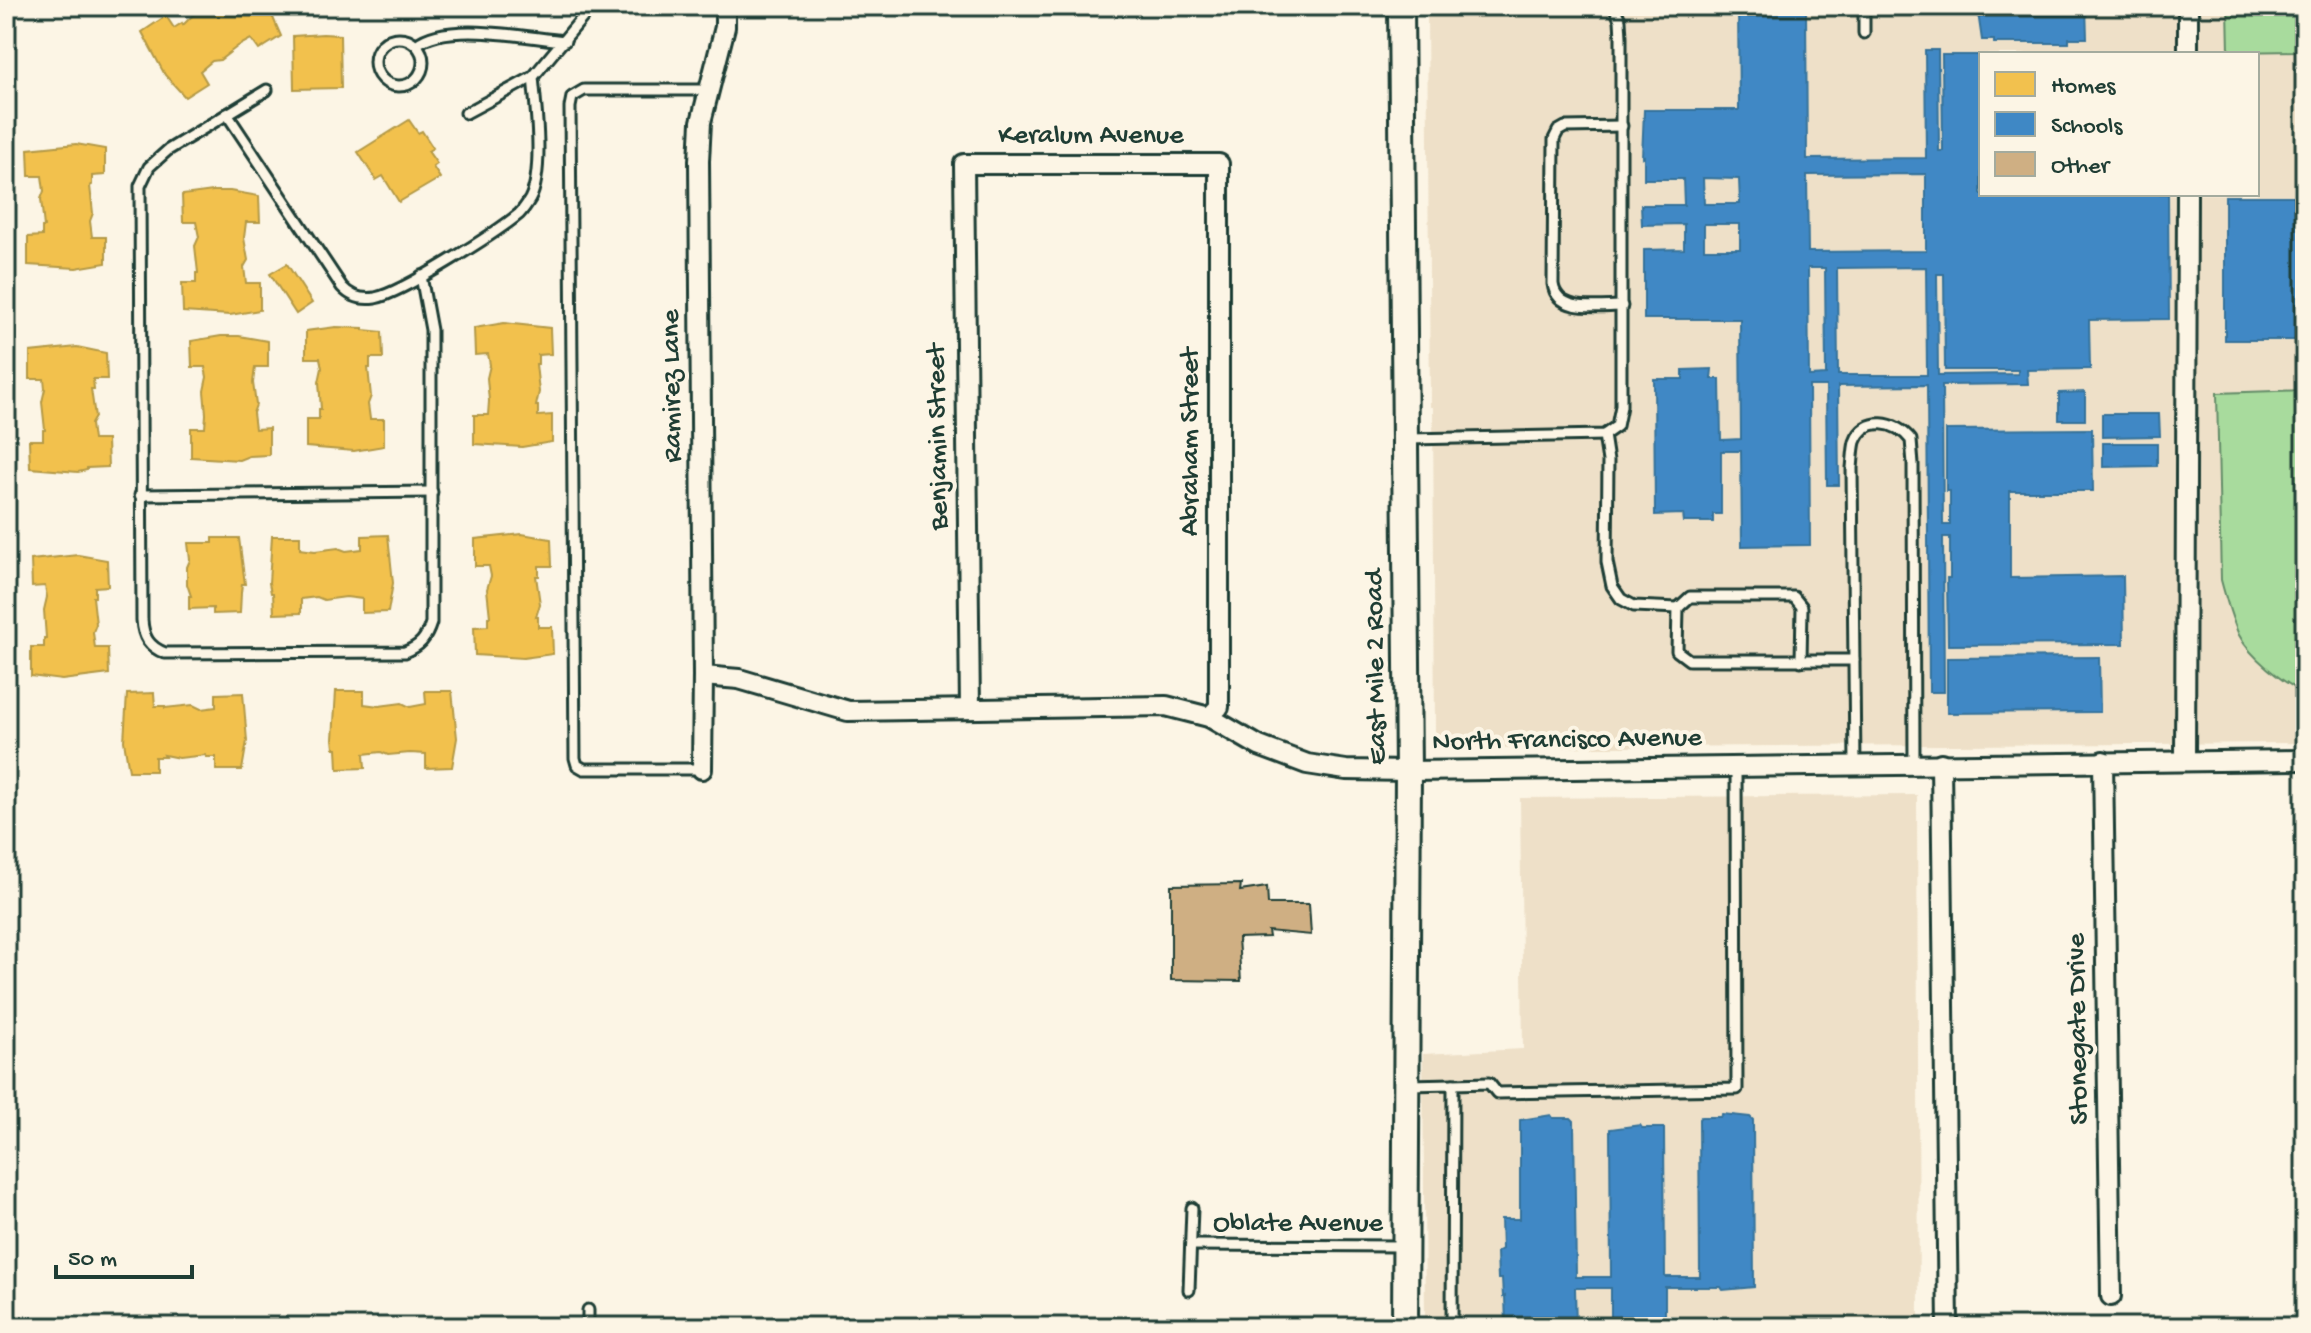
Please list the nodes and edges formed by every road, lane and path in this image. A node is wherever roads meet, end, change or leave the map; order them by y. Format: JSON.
{"nodes":[{"id":1,"x":584,"y":6,"type":"edge"},
{"id":2,"x":725,"y":6,"type":"edge"},
{"id":3,"x":1401,"y":6,"type":"edge"},
{"id":4,"x":1864,"y":6,"type":"edge"},
{"id":5,"x":2188,"y":6,"type":"edge"},
{"id":6,"x":1619,"y":8,"type":"edge"},
{"id":7,"x":1864,"y":33,"type":"dead end"},
{"id":8,"x":565,"y":41,"type":"junction"},
{"id":9,"x":416,"y":45,"type":"junction"},
{"id":10,"x":2188,"y":52,"type":"edge"},
{"id":11,"x":533,"y":77,"type":"junction"},
{"id":12,"x":267,"y":90,"type":"dead end"},
{"id":13,"x":708,"y":90,"type":"junction"},
{"id":14,"x":466,"y":113,"type":"dead end"},
{"id":15,"x":227,"y":114,"type":"junction"},
{"id":16,"x":1622,"y":126,"type":"junction"},
{"id":17,"x":964,"y":164,"type":"joint"},
{"id":18,"x":1219,"y":164,"type":"joint"},
{"id":19,"x":2187,"y":196,"type":"edge"},
{"id":20,"x":421,"y":276,"type":"junction"},
{"id":21,"x":1622,"y":306,"type":"junction"},
{"id":22,"x":1604,"y":435,"type":"junction"},
{"id":23,"x":1405,"y":439,"type":"junction"},
{"id":24,"x":432,"y":492,"type":"junction"},
{"id":25,"x":140,"y":495,"type":"junction"},
{"id":26,"x":1678,"y":608,"type":"junction"},
{"id":27,"x":1854,"y":660,"type":"junction"},
{"id":28,"x":1801,"y":661,"type":"junction"},
{"id":29,"x":703,"y":676,"type":"junction"},
{"id":30,"x":970,"y":709,"type":"junction"},
{"id":31,"x":1209,"y":717,"type":"junction"},
{"id":32,"x":2305,"y":760,"type":"edge"},
{"id":33,"x":2103,"y":761,"type":"junction"},
{"id":34,"x":2185,"y":761,"type":"junction"},
{"id":35,"x":1941,"y":763,"type":"junction"},
{"id":36,"x":1914,"y":764,"type":"junction"},
{"id":37,"x":1855,"y":765,"type":"junction"},
{"id":38,"x":1736,"y":766,"type":"junction"},
{"id":39,"x":702,"y":769,"type":"joint"},
{"id":40,"x":1408,"y":771,"type":"junction"},
{"id":41,"x":1453,"y":1084,"type":"junction"},
{"id":42,"x":1406,"y":1085,"type":"junction"},
{"id":43,"x":1192,"y":1208,"type":"dead end"},
{"id":44,"x":1191,"y":1245,"type":"junction"},
{"id":45,"x":1405,"y":1246,"type":"junction"},
{"id":46,"x":1189,"y":1290,"type":"dead end"},
{"id":47,"x":2111,"y":1296,"type":"dead end"},
{"id":48,"x":588,"y":1310,"type":"dead end"},
{"id":49,"x":588,"y":1327,"type":"edge"},
{"id":50,"x":1405,"y":1327,"type":"edge"},
{"id":51,"x":1452,"y":1327,"type":"edge"},
{"id":52,"x":1948,"y":1327,"type":"edge"}],
"edges":[{"from":1,"to":8,"type":"lane"},
{"from":2,"to":13,"type":"street","name":"Ramirez Lane"},
{"from":3,"to":23,"type":"main road","name":"East Mile 2 Road"},
{"from":4,"to":7,"type":"lane"},
{"from":5,"to":10,"type":"street"},
{"from":6,"to":16,"type":"lane"},
{"from":8,"to":9,"type":"lane"},
{"from":8,"to":11,"type":"lane"},
{"from":9,"to":9,"type":"lane"},
{"from":11,"to":14,"type":"lane"},
{"from":11,"to":20,"type":"lane"},
{"from":12,"to":15,"type":"lane"},
{"from":13,"to":29,"type":"street","name":"Ramirez Lane"},
{"from":13,"to":39,"type":"lane"},
{"from":15,"to":20,"type":"lane"},
{"from":15,"to":25,"type":"lane"},
{"from":16,"to":21,"type":"lane"},
{"from":16,"to":21,"type":"lane"},
{"from":17,"to":18,"type":"street","name":"Keralum Avenue"},
{"from":17,"to":30,"type":"street","name":"Benjamin Street"},
{"from":18,"to":31,"type":"street","name":"Abraham Street"},
{"from":19,"to":34,"type":"street"},
{"from":20,"to":24,"type":"lane"},
{"from":21,"to":22,"type":"lane"},
{"from":22,"to":23,"type":"lane"},
{"from":22,"to":26,"type":"lane"},
{"from":23,"to":40,"type":"main road","name":"East Mile 2 Road"},
{"from":24,"to":25,"type":"lane"},
{"from":24,"to":25,"type":"lane"},
{"from":26,"to":28,"type":"lane"},
{"from":26,"to":28,"type":"lane"},
{"from":27,"to":28,"type":"lane"},
{"from":27,"to":36,"type":"lane"},
{"from":27,"to":37,"type":"lane"},
{"from":29,"to":30,"type":"street","name":"North Francisco Avenue"},
{"from":29,"to":39,"type":"street","name":"Ramirez Lane"},
{"from":30,"to":31,"type":"street","name":"North Francisco Avenue"},
{"from":31,"to":40,"type":"street","name":"North Francisco Avenue"},
{"from":32,"to":34,"type":"street","name":"North Francisco Avenue"},
{"from":33,"to":34,"type":"street","name":"North Francisco Avenue"},
{"from":33,"to":35,"type":"street","name":"North Francisco Avenue"},
{"from":33,"to":47,"type":"street","name":"Stonegate Drive"},
{"from":35,"to":36,"type":"street","name":"North Francisco Avenue"},
{"from":35,"to":52,"type":"street"},
{"from":36,"to":37,"type":"street","name":"North Francisco Avenue"},
{"from":37,"to":38,"type":"street","name":"North Francisco Avenue"},
{"from":38,"to":40,"type":"street","name":"North Francisco Avenue"},
{"from":38,"to":41,"type":"lane"},
{"from":40,"to":42,"type":"main road","name":"East Mile 2 Road"},
{"from":41,"to":42,"type":"lane"},
{"from":41,"to":51,"type":"lane"},
{"from":42,"to":45,"type":"main road","name":"East Mile 2 Road"},
{"from":43,"to":44,"type":"lane","name":"Oblate Avenue"},
{"from":44,"to":45,"type":"lane","name":"Oblate Avenue"},
{"from":44,"to":46,"type":"lane","name":"Oblate Avenue"},
{"from":45,"to":50,"type":"main road","name":"East Mile 2 Road"},
{"from":48,"to":49,"type":"lane"}]}
